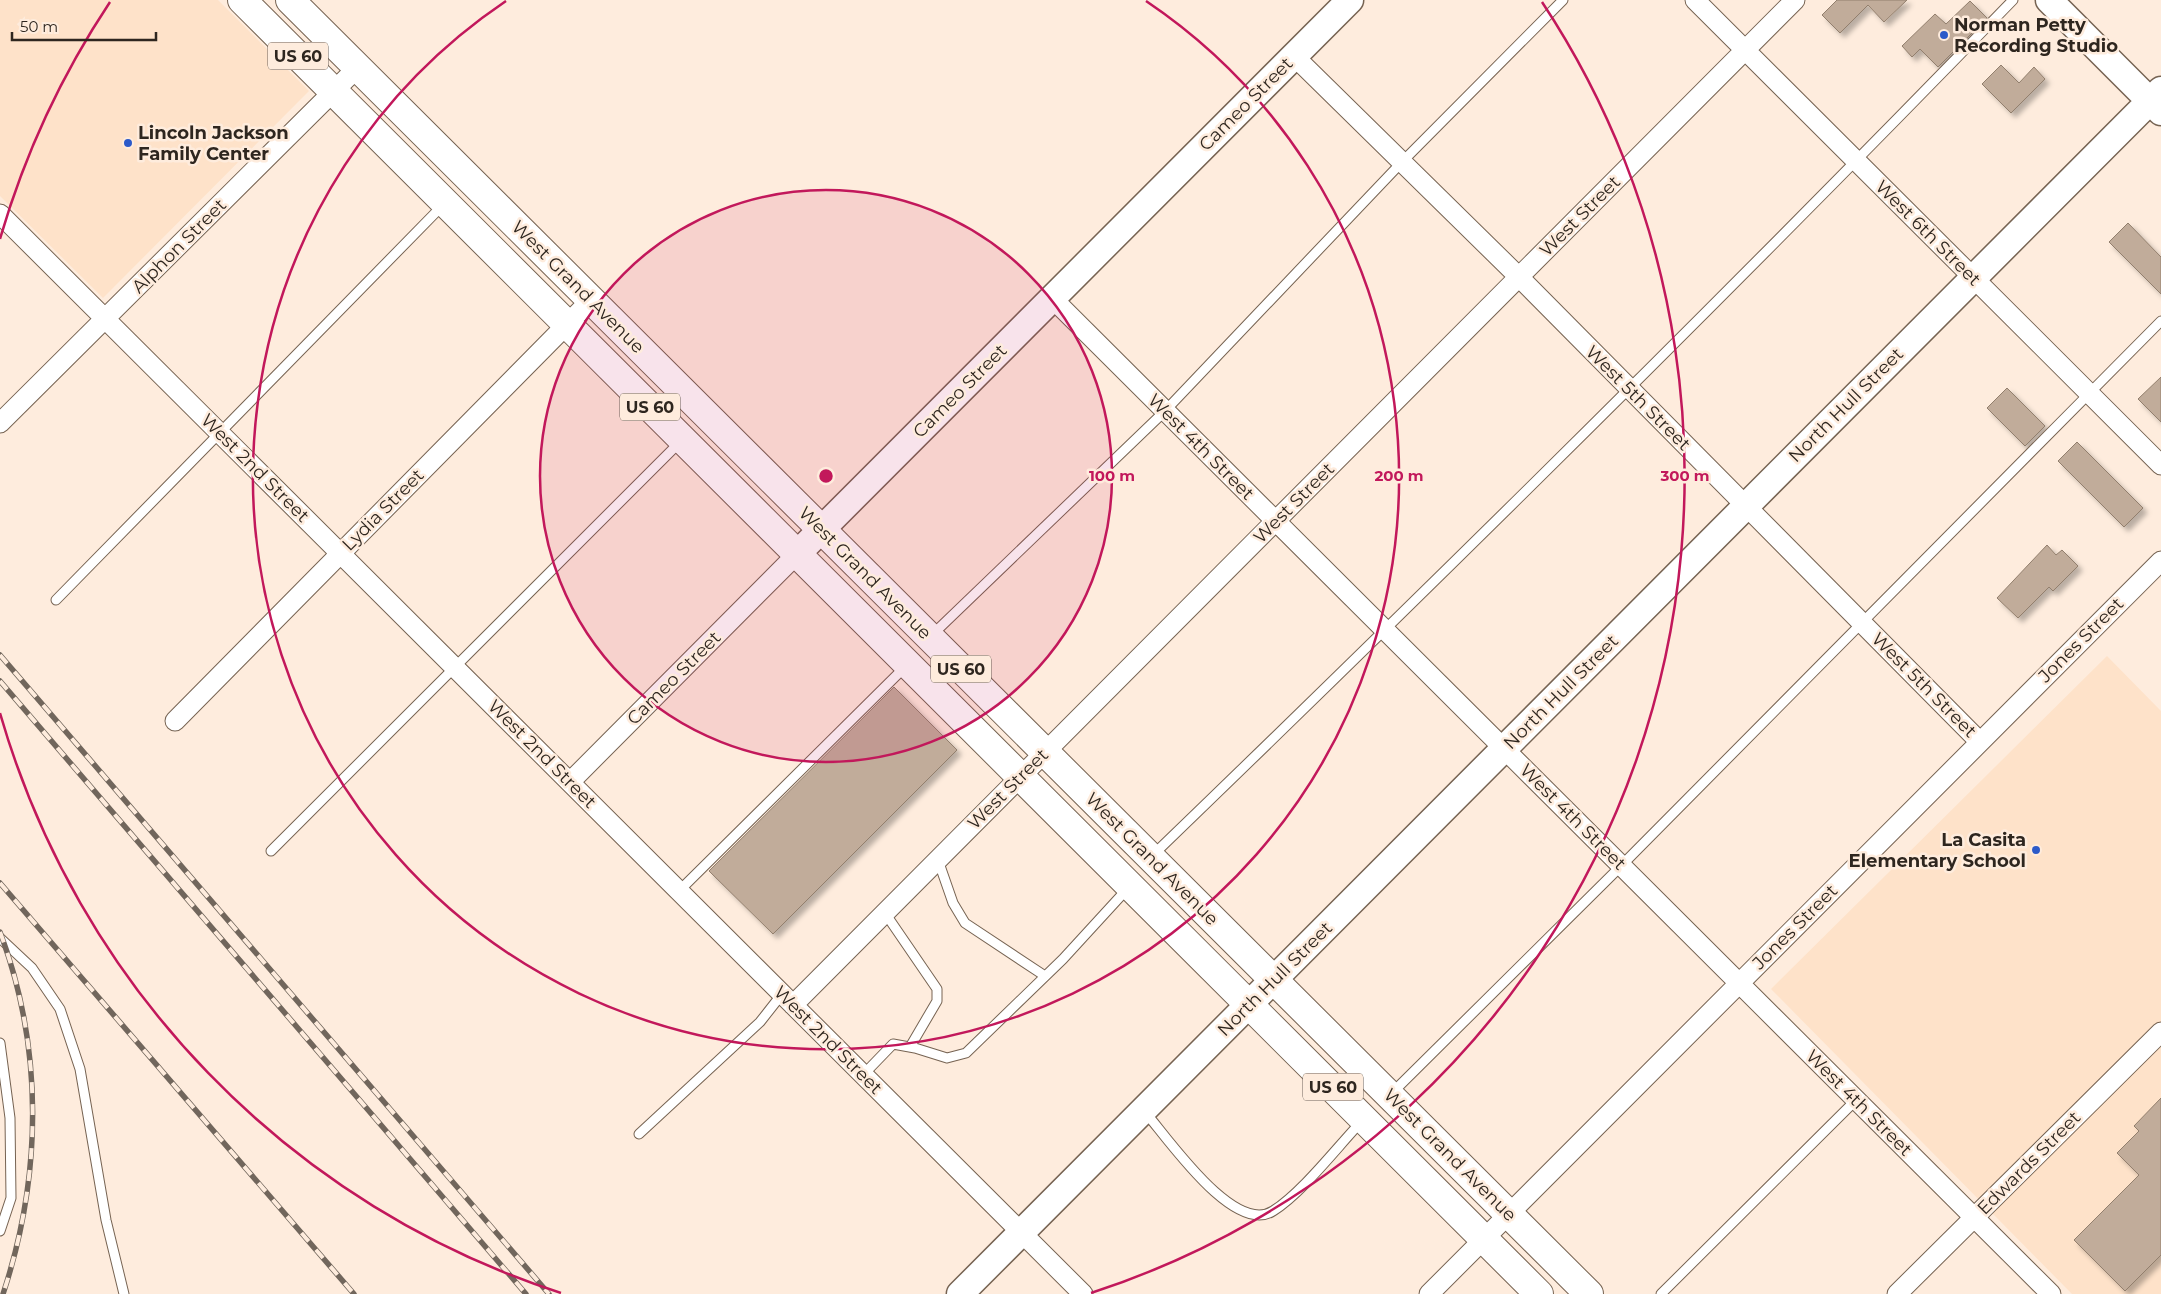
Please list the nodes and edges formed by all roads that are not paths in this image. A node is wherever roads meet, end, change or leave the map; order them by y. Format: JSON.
{"nodes":[{"id":1,"x":242,"y":0,"type":"edge"},
{"id":2,"x":290,"y":0,"type":"edge"},
{"id":3,"x":1350,"y":0,"type":"edge"},
{"id":4,"x":1562,"y":0,"type":"edge"},
{"id":5,"x":1695,"y":0,"type":"edge"},
{"id":6,"x":1795,"y":0,"type":"edge"},
{"id":7,"x":2013,"y":0,"type":"edge"},
{"id":8,"x":2048,"y":0,"type":"edge"},
{"id":9,"x":1745,"y":50,"type":"junction"},
{"id":10,"x":1294,"y":56,"type":"junction"},
{"id":11,"x":358,"y":68,"type":"junction"},
{"id":12,"x":334,"y":91,"type":"junction"},
{"id":13,"x":2157,"y":101,"type":"edge"},
{"id":14,"x":1856,"y":161,"type":"junction"},
{"id":15,"x":1402,"y":162,"type":"junction"},
{"id":16,"x":445,"y":203,"type":"junction"},
{"id":17,"x":0,"y":214,"type":"edge"},
{"id":18,"x":1518,"y":277,"type":"junction"},
{"id":19,"x":1973,"y":278,"type":"junction"},
{"id":20,"x":1052,"y":298,"type":"junction"},
{"id":21,"x":592,"y":300,"type":"junction"},
{"id":22,"x":105,"y":319,"type":"junction"},
{"id":23,"x":2161,"y":321,"type":"edge"},
{"id":24,"x":566,"y":325,"type":"junction"},
{"id":25,"x":1629,"y":389,"type":"junction"},
{"id":26,"x":2090,"y":394,"type":"junction"},
{"id":27,"x":1165,"y":411,"type":"junction"},
{"id":28,"x":0,"y":423,"type":"edge"},
{"id":29,"x":221,"y":434,"type":"junction"},
{"id":30,"x":682,"y":439,"type":"junction"},
{"id":31,"x":2161,"y":465,"type":"edge"},
{"id":32,"x":1746,"y":506,"type":"junction"},
{"id":33,"x":1275,"y":521,"type":"junction"},
{"id":34,"x":821,"y":530,"type":"junction"},
{"id":35,"x":340,"y":553,"type":"junction"},
{"id":36,"x":798,"y":553,"type":"junction"},
{"id":37,"x":2161,"y":560,"type":"edge"},
{"id":38,"x":56,"y":600,"type":"dead end"},
{"id":39,"x":1862,"y":623,"type":"junction"},
{"id":40,"x":1385,"y":631,"type":"junction"},
{"id":41,"x":930,"y":637,"type":"junction"},
{"id":42,"x":909,"y":664,"type":"junction"},
{"id":43,"x":454,"y":667,"type":"junction"},
{"id":44,"x":176,"y":721,"type":"dead end"},
{"id":45,"x":1980,"y":742,"type":"junction"},
{"id":46,"x":1504,"y":749,"type":"junction"},
{"id":47,"x":1045,"y":753,"type":"junction"},
{"id":48,"x":1022,"y":776,"type":"junction"},
{"id":49,"x":570,"y":782,"type":"junction"},
{"id":50,"x":271,"y":851,"type":"dead end"},
{"id":51,"x":1150,"y":858,"type":"junction"},
{"id":52,"x":938,"y":860,"type":"junction"},
{"id":53,"x":1621,"y":866,"type":"junction"},
{"id":54,"x":1131,"y":885,"type":"junction"},
{"id":55,"x":678,"y":890,"type":"junction"},
{"id":56,"x":885,"y":913,"type":"junction"},
{"id":57,"x":0,"y":938,"type":"edge"},
{"id":58,"x":1045,"y":976,"type":"junction"},
{"id":59,"x":1274,"y":980,"type":"junction"},
{"id":60,"x":1739,"y":984,"type":"junction"},
{"id":61,"x":787,"y":999,"type":"junction"},
{"id":62,"x":1250,"y":1004,"type":"junction"},
{"id":63,"x":2161,"y":1032,"type":"edge"},
{"id":64,"x":0,"y":1043,"type":"edge"},
{"id":65,"x":910,"y":1047,"type":"junction"},
{"id":66,"x":863,"y":1075,"type":"junction"},
{"id":67,"x":1390,"y":1095,"type":"junction"},
{"id":68,"x":1856,"y":1100,"type":"junction"},
{"id":69,"x":1144,"y":1110,"type":"junction"},
{"id":70,"x":1364,"y":1119,"type":"junction"},
{"id":71,"x":639,"y":1134,"type":"dead end"},
{"id":72,"x":1510,"y":1214,"type":"junction"},
{"id":73,"x":1974,"y":1218,"type":"junction"},
{"id":74,"x":0,"y":1231,"type":"edge"},
{"id":75,"x":1021,"y":1232,"type":"junction"},
{"id":76,"x":1484,"y":1239,"type":"junction"},
{"id":77,"x":124,"y":1294,"type":"edge"},
{"id":78,"x":960,"y":1294,"type":"edge"},
{"id":79,"x":1083,"y":1294,"type":"edge"},
{"id":80,"x":1430,"y":1294,"type":"edge"},
{"id":81,"x":1539,"y":1294,"type":"edge"},
{"id":82,"x":1589,"y":1294,"type":"edge"},
{"id":83,"x":1661,"y":1294,"type":"edge"},
{"id":84,"x":1897,"y":1294,"type":"edge"},
{"id":85,"x":2050,"y":1294,"type":"edge"}],
"edges":[{"from":1,"to":12,"type":"highway","name":"West Grand Avenue","number":"US 60"},
{"from":2,"to":11,"type":"highway","name":"West Grand Avenue","number":"US 60"},
{"from":3,"to":10,"type":"main road","name":"Cameo Street"},
{"from":4,"to":15,"type":"lane"},
{"from":5,"to":9,"type":"street","name":"West 6th Street"},
{"from":6,"to":9,"type":"street","name":"West Street"},
{"from":7,"to":14,"type":"lane"},
{"from":8,"to":13,"type":"main road"},
{"from":9,"to":14,"type":"street","name":"West 6th Street"},
{"from":9,"to":18,"type":"street","name":"West Street"},
{"from":10,"to":15,"type":"street","name":"West 5th Street"},
{"from":10,"to":20,"type":"main road","name":"Cameo Street"},
{"from":11,"to":12,"type":"street","name":"Alphon Street"},
{"from":11,"to":21,"type":"highway","name":"West Grand Avenue","number":"US 60"},
{"from":12,"to":16,"type":"highway","name":"West Grand Avenue","number":"US 60"},
{"from":12,"to":22,"type":"street","name":"Alphon Street"},
{"from":13,"to":19,"type":"main road","name":"North Hull Street"},
{"from":14,"to":19,"type":"street","name":"West 6th Street"},
{"from":14,"to":25,"type":"lane"},
{"from":15,"to":18,"type":"street","name":"West 5th Street"},
{"from":15,"to":27,"type":"lane"},
{"from":16,"to":24,"type":"highway","name":"West Grand Avenue","number":"US 60"},
{"from":16,"to":29,"type":"lane"},
{"from":17,"to":22,"type":"street","name":"West 2nd Street"},
{"from":18,"to":25,"type":"street","name":"West 5th Street"},
{"from":18,"to":33,"type":"street","name":"West Street"},
{"from":19,"to":26,"type":"street","name":"West 6th Street"},
{"from":19,"to":32,"type":"main road","name":"North Hull Street"},
{"from":20,"to":27,"type":"street","name":"West 4th Street"},
{"from":20,"to":34,"type":"main road","name":"Cameo Street"},
{"from":21,"to":24,"type":"street","name":"Lydia Street"},
{"from":21,"to":34,"type":"highway","name":"West Grand Avenue","number":"US 60"},
{"from":22,"to":28,"type":"street","name":"Alphon Street"},
{"from":22,"to":29,"type":"street","name":"West 2nd Street"},
{"from":23,"to":26,"type":"lane"},
{"from":24,"to":30,"type":"highway","name":"West Grand Avenue","number":"US 60"},
{"from":24,"to":35,"type":"street","name":"Lydia Street"},
{"from":25,"to":32,"type":"street","name":"West 5th Street"},
{"from":25,"to":40,"type":"lane"},
{"from":26,"to":31,"type":"street","name":"West 6th Street"},
{"from":26,"to":39,"type":"lane"},
{"from":27,"to":33,"type":"street","name":"West 4th Street"},
{"from":27,"to":41,"type":"lane"},
{"from":29,"to":35,"type":"street","name":"West 2nd Street"},
{"from":29,"to":38,"type":"lane"},
{"from":30,"to":36,"type":"highway","name":"West Grand Avenue","number":"US 60"},
{"from":30,"to":43,"type":"lane"},
{"from":32,"to":39,"type":"street","name":"West 5th Street"},
{"from":32,"to":46,"type":"main road","name":"North Hull Street"},
{"from":33,"to":40,"type":"street","name":"West 4th Street"},
{"from":33,"to":47,"type":"street","name":"West Street"},
{"from":34,"to":36,"type":"main road","name":"Cameo Street"},
{"from":34,"to":41,"type":"highway","name":"West Grand Avenue","number":"US 60"},
{"from":35,"to":43,"type":"street","name":"West 2nd Street"},
{"from":35,"to":44,"type":"street","name":"Lydia Street"},
{"from":36,"to":42,"type":"highway","name":"West Grand Avenue","number":"US 60"},
{"from":36,"to":49,"type":"street","name":"Cameo Street"},
{"from":37,"to":45,"type":"street","name":"Jones Street"},
{"from":39,"to":45,"type":"street","name":"West 5th Street"},
{"from":39,"to":53,"type":"lane"},
{"from":40,"to":46,"type":"street","name":"West 4th Street"},
{"from":40,"to":51,"type":"lane"},
{"from":41,"to":47,"type":"highway","name":"West Grand Avenue","number":"US 60"},
{"from":42,"to":48,"type":"highway","name":"West Grand Avenue","number":"US 60"},
{"from":42,"to":55,"type":"lane"},
{"from":43,"to":49,"type":"street","name":"West 2nd Street"},
{"from":43,"to":50,"type":"lane"},
{"from":45,"to":60,"type":"street","name":"Jones Street"},
{"from":46,"to":53,"type":"street","name":"West 4th Street"},
{"from":46,"to":59,"type":"main road","name":"North Hull Street"},
{"from":47,"to":48,"type":"street","name":"West Street"},
{"from":47,"to":51,"type":"highway","name":"West Grand Avenue","number":"US 60"},
{"from":48,"to":52,"type":"street","name":"West Street"},
{"from":48,"to":54,"type":"highway","name":"West Grand Avenue","number":"US 60"},
{"from":49,"to":55,"type":"street","name":"West 2nd Street"},
{"from":51,"to":59,"type":"highway","name":"West Grand Avenue","number":"US 60"},
{"from":52,"to":56,"type":"street","name":"West Street"},
{"from":52,"to":58,"type":"lane"},
{"from":53,"to":60,"type":"street","name":"West 4th Street"},
{"from":53,"to":67,"type":"lane"},
{"from":54,"to":58,"type":"lane"},
{"from":54,"to":62,"type":"highway","name":"West Grand Avenue","number":"US 60"},
{"from":55,"to":61,"type":"street","name":"West 2nd Street"},
{"from":56,"to":61,"type":"street","name":"West Street"},
{"from":56,"to":65,"type":"lane"},
{"from":57,"to":77,"type":"lane"},
{"from":58,"to":65,"type":"lane"},
{"from":59,"to":62,"type":"main road","name":"North Hull Street"},
{"from":59,"to":67,"type":"highway","name":"West Grand Avenue","number":"US 60"},
{"from":60,"to":68,"type":"street","name":"West 4th Street"},
{"from":60,"to":72,"type":"street","name":"Jones Street"},
{"from":61,"to":66,"type":"street","name":"West 2nd Street"},
{"from":61,"to":71,"type":"lane"},
{"from":62,"to":69,"type":"main road","name":"North Hull Street"},
{"from":62,"to":70,"type":"highway","name":"West Grand Avenue","number":"US 60"},
{"from":63,"to":73,"type":"street","name":"Edwards Street"},
{"from":64,"to":74,"type":"lane"},
{"from":65,"to":66,"type":"lane"},
{"from":66,"to":75,"type":"street","name":"West 2nd Street"},
{"from":67,"to":72,"type":"highway","name":"West Grand Avenue","number":"US 60"},
{"from":68,"to":73,"type":"street","name":"West 4th Street"},
{"from":68,"to":83,"type":"lane"},
{"from":69,"to":70,"type":"lane"},
{"from":69,"to":75,"type":"main road","name":"North Hull Street"},
{"from":70,"to":76,"type":"highway","name":"West Grand Avenue","number":"US 60"},
{"from":72,"to":76,"type":"street","name":"Jones Street"},
{"from":72,"to":82,"type":"highway","name":"West Grand Avenue","number":"US 60"},
{"from":73,"to":84,"type":"street","name":"Edwards Street"},
{"from":73,"to":85,"type":"street","name":"West 4th Street"},
{"from":75,"to":78,"type":"main road","name":"North Hull Street"},
{"from":75,"to":79,"type":"street","name":"West 2nd Street"},
{"from":76,"to":80,"type":"street","name":"Jones Street"},
{"from":76,"to":81,"type":"highway","name":"West Grand Avenue","number":"US 60"}]}
